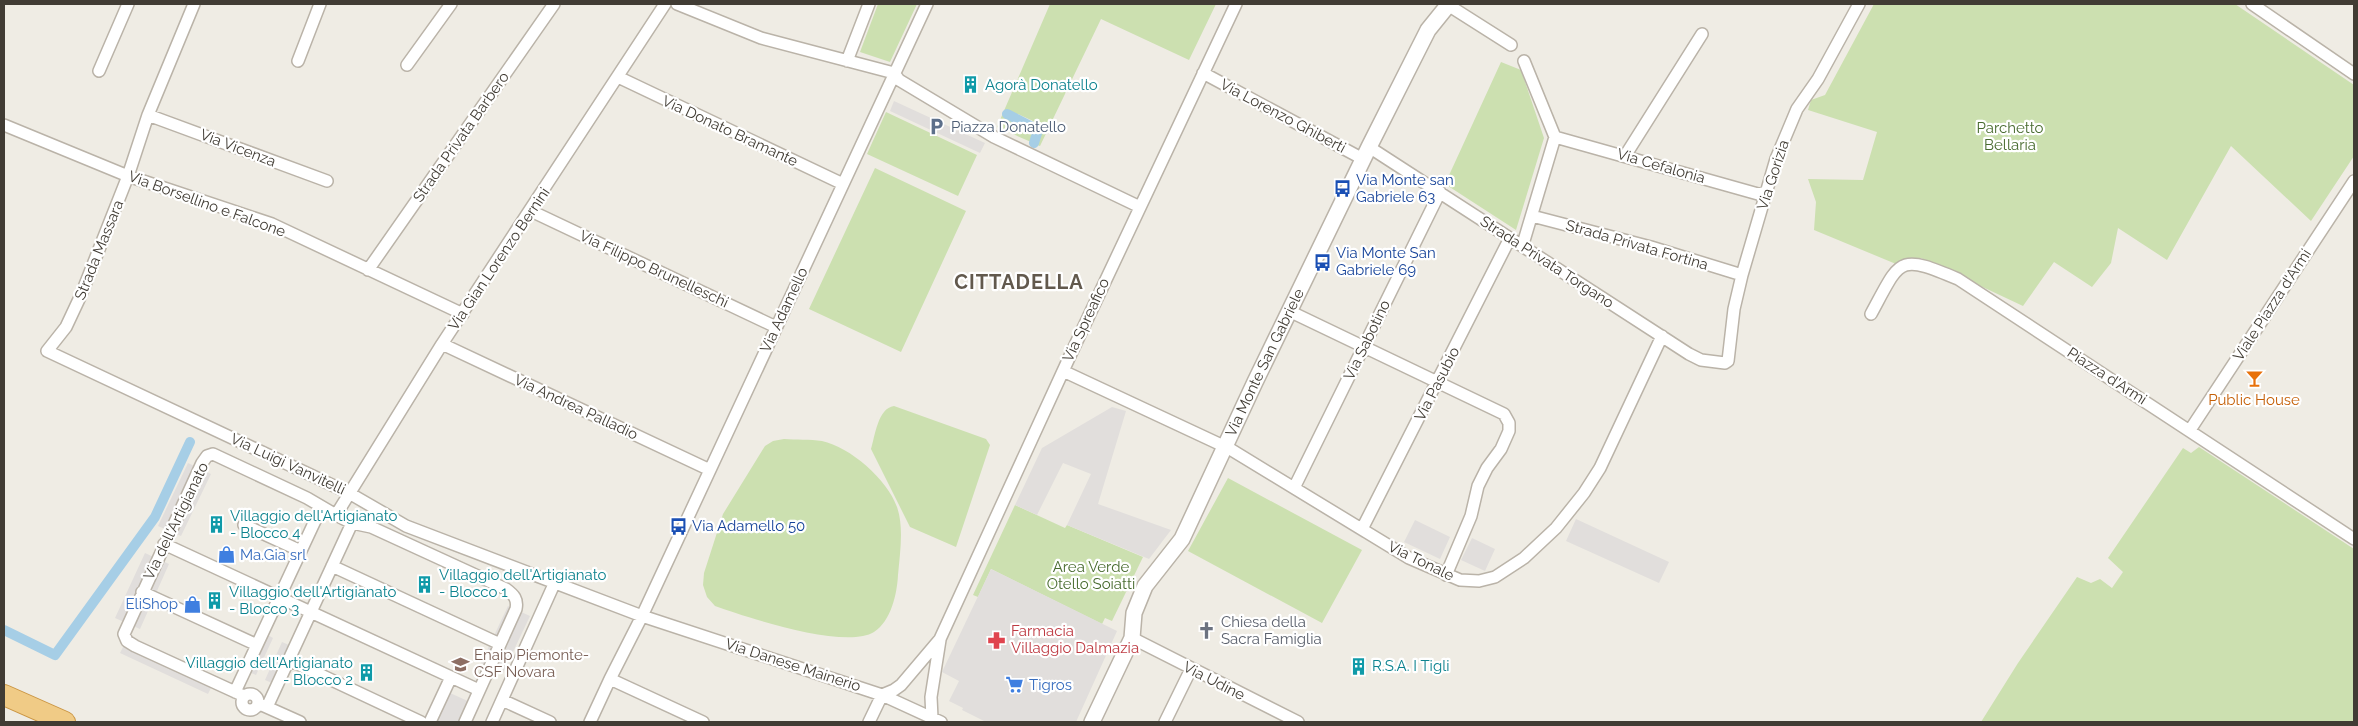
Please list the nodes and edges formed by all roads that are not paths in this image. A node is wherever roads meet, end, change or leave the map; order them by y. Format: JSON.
{"nodes":[{"id":1,"x":128,"y":4,"type":"edge"},
{"id":2,"x":194,"y":4,"type":"edge"},
{"id":3,"x":320,"y":4,"type":"edge"},
{"id":4,"x":451,"y":4,"type":"edge"},
{"id":5,"x":554,"y":4,"type":"edge"},
{"id":6,"x":665,"y":4,"type":"edge"},
{"id":7,"x":677,"y":4,"type":"edge"},
{"id":8,"x":869,"y":4,"type":"edge"},
{"id":9,"x":927,"y":4,"type":"edge"},
{"id":10,"x":1236,"y":4,"type":"edge"},
{"id":11,"x":1449,"y":4,"type":"edge"},
{"id":12,"x":1859,"y":4,"type":"edge"},
{"id":13,"x":2252,"y":4,"type":"edge"},
{"id":14,"x":2269,"y":8,"type":"edge"},
{"id":15,"x":1702,"y":34,"type":"dead end"},
{"id":16,"x":1511,"y":45,"type":"dead end"},
{"id":17,"x":298,"y":61,"type":"dead end"},
{"id":18,"x":847,"y":61,"type":"junction"},
{"id":19,"x":1524,"y":61,"type":"dead end"},
{"id":20,"x":407,"y":65,"type":"dead end"},
{"id":21,"x":99,"y":71,"type":"dead end"},
{"id":22,"x":894,"y":73,"type":"junction"},
{"id":23,"x":1203,"y":73,"type":"junction"},
{"id":24,"x":2354,"y":74,"type":"edge"},
{"id":25,"x":618,"y":77,"type":"junction"},
{"id":26,"x":148,"y":115,"type":"junction"},
{"id":27,"x":4,"y":125,"type":"edge"},
{"id":28,"x":1555,"y":137,"type":"junction"},
{"id":29,"x":1366,"y":153,"type":"junction"},
{"id":30,"x":1625,"y":156,"type":"junction"},
{"id":31,"x":128,"y":176,"type":"junction"},
{"id":32,"x":2354,"y":181,"type":"edge"},
{"id":33,"x":327,"y":182,"type":"dead end"},
{"id":34,"x":843,"y":184,"type":"junction"},
{"id":35,"x":1440,"y":192,"type":"junction"},
{"id":36,"x":1766,"y":192,"type":"junction"},
{"id":37,"x":1140,"y":207,"type":"junction"},
{"id":38,"x":531,"y":212,"type":"junction"},
{"id":39,"x":1532,"y":216,"type":"junction"},
{"id":40,"x":1510,"y":238,"type":"junction"},
{"id":41,"x":1523,"y":244,"type":"junction"},
{"id":42,"x":368,"y":270,"type":"junction"},
{"id":43,"x":1742,"y":274,"type":"junction"},
{"id":44,"x":1289,"y":311,"type":"junction"},
{"id":45,"x":463,"y":314,"type":"junction"},
{"id":46,"x":1871,"y":314,"type":"dead end"},
{"id":47,"x":776,"y":327,"type":"junction"},
{"id":48,"x":1662,"y":336,"type":"junction"},
{"id":49,"x":442,"y":344,"type":"junction"},
{"id":50,"x":1364,"y":347,"type":"junction"},
{"id":51,"x":47,"y":351,"type":"joint"},
{"id":52,"x":1728,"y":361,"type":"joint"},
{"id":53,"x":1062,"y":371,"type":"junction"},
{"id":54,"x":1438,"y":383,"type":"junction"},
{"id":55,"x":2190,"y":430,"type":"junction"},
{"id":56,"x":1225,"y":447,"type":"junction"},
{"id":57,"x":710,"y":470,"type":"junction"},
{"id":58,"x":1294,"y":488,"type":"junction"},
{"id":59,"x":349,"y":493,"type":"junction"},
{"id":60,"x":321,"y":508,"type":"junction"},
{"id":61,"x":336,"y":516,"type":"junction"},
{"id":62,"x":352,"y":523,"type":"junction"},
{"id":63,"x":244,"y":525,"type":"dead end"},
{"id":64,"x":1362,"y":529,"type":"junction"},
{"id":65,"x":2354,"y":539,"type":"edge"},
{"id":66,"x":164,"y":544,"type":"junction"},
{"id":67,"x":301,"y":552,"type":"junction"},
{"id":68,"x":332,"y":566,"type":"junction"},
{"id":69,"x":1446,"y":575,"type":"junction"},
{"id":70,"x":555,"y":582,"type":"junction"},
{"id":71,"x":142,"y":592,"type":"junction"},
{"id":72,"x":279,"y":598,"type":"junction"},
{"id":73,"x":311,"y":613,"type":"junction"},
{"id":74,"x":642,"y":616,"type":"junction"},
{"id":75,"x":1132,"y":638,"type":"junction"},
{"id":76,"x":940,"y":639,"type":"junction"},
{"id":77,"x":500,"y":644,"type":"junction"},
{"id":78,"x":257,"y":645,"type":"junction"},
{"id":79,"x":289,"y":660,"type":"junction"},
{"id":80,"x":1191,"y":669,"type":"junction"},
{"id":81,"x":451,"y":677,"type":"junction"},
{"id":82,"x":610,"y":679,"type":"junction"},
{"id":83,"x":480,"y":690,"type":"junction"},
{"id":84,"x":240,"y":694,"type":"junction"},
{"id":85,"x":882,"y":694,"type":"junction"},
{"id":86,"x":4,"y":696,"type":"edge"},
{"id":87,"x":502,"y":700,"type":"junction"},
{"id":88,"x":263,"y":705,"type":"junction"},
{"id":89,"x":4,"y":710,"type":"edge"},
{"id":90,"x":689,"y":719,"type":"edge"},
{"id":91,"x":1284,"y":719,"type":"edge"},
{"id":92,"x":937,"y":720,"type":"edge"},
{"id":93,"x":31,"y":722,"type":"edge"},
{"id":94,"x":65,"y":722,"type":"edge"},
{"id":95,"x":300,"y":722,"type":"edge"},
{"id":96,"x":421,"y":722,"type":"edge"},
{"id":97,"x":430,"y":722,"type":"edge"},
{"id":98,"x":465,"y":722,"type":"edge"},
{"id":99,"x":492,"y":722,"type":"edge"},
{"id":100,"x":550,"y":722,"type":"edge"},
{"id":101,"x":590,"y":722,"type":"edge"},
{"id":102,"x":703,"y":722,"type":"edge"},
{"id":103,"x":869,"y":722,"type":"edge"},
{"id":104,"x":1092,"y":722,"type":"edge"},
{"id":105,"x":1165,"y":722,"type":"edge"},
{"id":106,"x":1298,"y":722,"type":"edge"}],
"edges":[{"from":1,"to":21,"type":"street"},
{"from":2,"to":26,"type":"street","name":"Strada Massara"},
{"from":3,"to":17,"type":"street"},
{"from":4,"to":20,"type":"street"},
{"from":5,"to":42,"type":"street","name":"Strada Privata Barbero"},
{"from":6,"to":25,"type":"street","name":"Via Gian Lorenzo Bernini"},
{"from":7,"to":18,"type":"street"},
{"from":8,"to":18,"type":"street"},
{"from":9,"to":22,"type":"street","name":"Via Adamello"},
{"from":10,"to":23,"type":"street","name":"Via Spreafico"},
{"from":11,"to":16,"type":"street"},
{"from":11,"to":29,"type":"street","name":"Via Monte San Gabriele"},
{"from":12,"to":36,"type":"street","name":"Via Gorizia"},
{"from":13,"to":14,"type":"street"},
{"from":14,"to":24,"type":"street"},
{"from":15,"to":30,"type":"street"},
{"from":18,"to":22,"type":"street"},
{"from":19,"to":28,"type":"street"},
{"from":22,"to":34,"type":"street","name":"Via Adamello"},
{"from":22,"to":37,"type":"street"},
{"from":23,"to":29,"type":"street","name":"Via Lorenzo Ghiberti"},
{"from":23,"to":37,"type":"street","name":"Via Spreafico"},
{"from":25,"to":34,"type":"street","name":"Via Donato Bramante"},
{"from":25,"to":38,"type":"street","name":"Via Gian Lorenzo Bernini"},
{"from":26,"to":31,"type":"street","name":"Strada Massara"},
{"from":26,"to":33,"type":"street","name":"Via Vicenza"},
{"from":27,"to":31,"type":"street","name":"Via Borsellino e Falcone"},
{"from":28,"to":30,"type":"street","name":"Via Cefalonia"},
{"from":28,"to":39,"type":"street"},
{"from":29,"to":35,"type":"street","name":"Strada Privata Torgano"},
{"from":29,"to":44,"type":"street","name":"Via Monte San Gabriele"},
{"from":30,"to":36,"type":"street","name":"Via Cefalonia"},
{"from":31,"to":42,"type":"street","name":"Via Borsellino e Falcone"},
{"from":31,"to":51,"type":"street","name":"Strada Massara"},
{"from":32,"to":55,"type":"street","name":"Viale Piazza d'Armi"},
{"from":34,"to":47,"type":"street","name":"Via Adamello"},
{"from":35,"to":40,"type":"street","name":"Strada Privata Torgano"},
{"from":35,"to":50,"type":"street","name":"Via Sabotino"},
{"from":36,"to":43,"type":"street","name":"Via Gorizia"},
{"from":37,"to":53,"type":"street","name":"Via Spreafico"},
{"from":38,"to":45,"type":"street","name":"Via Gian Lorenzo Bernini"},
{"from":38,"to":47,"type":"street","name":"Via Filippo Brunelleschi"},
{"from":39,"to":41,"type":"street"},
{"from":39,"to":43,"type":"street","name":"Strada Privata Fortina"},
{"from":40,"to":41,"type":"street","name":"Strada Privata Torgano"},
{"from":40,"to":54,"type":"street","name":"Via Pasubio"},
{"from":41,"to":48,"type":"street","name":"Strada Privata Torgano"},
{"from":42,"to":45,"type":"street","name":"Via Borsellino e Falcone"},
{"from":43,"to":52,"type":"street","name":"Via Gorizia"},
{"from":44,"to":50,"type":"street"},
{"from":44,"to":56,"type":"street","name":"Via Monte San Gabriele"},
{"from":45,"to":49,"type":"street","name":"Via Gian Lorenzo Bernini"},
{"from":46,"to":55,"type":"street","name":"Piazza d'Armi"},
{"from":47,"to":57,"type":"street","name":"Via Adamello"},
{"from":48,"to":52,"type":"street","name":"Strada Privata Torgano"},
{"from":48,"to":69,"type":"street","name":"Via Tonale"},
{"from":49,"to":57,"type":"street","name":"Via Andrea Palladio"},
{"from":49,"to":59,"type":"street","name":"Via Gian Lorenzo Bernini"},
{"from":50,"to":54,"type":"street"},
{"from":50,"to":58,"type":"street","name":"Via Sabotino"},
{"from":51,"to":59,"type":"street","name":"Via Luigi Vanvitelli"},
{"from":53,"to":56,"type":"street","name":"Via Tonale"},
{"from":53,"to":76,"type":"street","name":"Via Spreafico"},
{"from":54,"to":64,"type":"street","name":"Via Pasubio"},
{"from":54,"to":69,"type":"street"},
{"from":55,"to":65,"type":"street","name":"Piazza d'Armi"},
{"from":56,"to":58,"type":"street","name":"Via Tonale"},
{"from":56,"to":75,"type":"street","name":"Via Monte San Gabriele"},
{"from":57,"to":74,"type":"street","name":"Via Adamello"},
{"from":58,"to":64,"type":"street","name":"Via Tonale"},
{"from":59,"to":61,"type":"street","name":"Via Gian Lorenzo Bernini"},
{"from":59,"to":70,"type":"street","name":"Via Luigi Vanvitelli"},
{"from":60,"to":61,"type":"street","name":"Via dell'Artigianato"},
{"from":60,"to":66,"type":"street","name":"Via dell'Artigianato"},
{"from":60,"to":67,"type":"street"},
{"from":61,"to":62,"type":"street","name":"Via dell'Artigianato"},
{"from":62,"to":68,"type":"street"},
{"from":62,"to":77,"type":"street","name":"Via dell'Artigianato"},
{"from":63,"to":67,"type":"street"},
{"from":64,"to":69,"type":"street","name":"Via Tonale"},
{"from":66,"to":71,"type":"street","name":"Via dell'Artigianato"},
{"from":66,"to":72,"type":"street"},
{"from":67,"to":72,"type":"street"},
{"from":68,"to":73,"type":"street"},
{"from":68,"to":77,"type":"street"},
{"from":70,"to":74,"type":"street","name":"Via Luigi Vanvitelli"},
{"from":70,"to":87,"type":"street"},
{"from":71,"to":78,"type":"street"},
{"from":71,"to":84,"type":"street","name":"Via dell'Artigianato"},
{"from":72,"to":73,"type":"street"},
{"from":72,"to":78,"type":"street"},
{"from":73,"to":79,"type":"street"},
{"from":73,"to":81,"type":"street"},
{"from":74,"to":82,"type":"street","name":"Via Adamello"},
{"from":74,"to":85,"type":"street","name":"Via Danese Mainerio"},
{"from":75,"to":80,"type":"street","name":"Via Udine"},
{"from":75,"to":104,"type":"street","name":"Via Monte San Gabriele"},
{"from":76,"to":85,"type":"street","name":"Via Spreafico"},
{"from":76,"to":92,"type":"street","name":"Via Spreafico"},
{"from":77,"to":83,"type":"street","name":"Via dell'Artigianato"},
{"from":78,"to":84,"type":"street"},
{"from":79,"to":88,"type":"street"},
{"from":79,"to":96,"type":"street"},
{"from":80,"to":91,"type":"street","name":"Via Udine"},
{"from":80,"to":105,"type":"street"},
{"from":81,"to":83,"type":"street"},
{"from":81,"to":97,"type":"street"},
{"from":82,"to":90,"type":"street"},
{"from":82,"to":101,"type":"street","name":"Via Adamello"},
{"from":83,"to":98,"type":"street","name":"Via dell'Artigianato"},
{"from":84,"to":88,"type":"street"},
{"from":85,"to":92,"type":"street","name":"Via Danese Mainerio"},
{"from":85,"to":103,"type":"street"},
{"from":86,"to":94,"type":"highway"},
{"from":87,"to":99,"type":"street"},
{"from":87,"to":100,"type":"street"},
{"from":88,"to":95,"type":"street"},
{"from":89,"to":93,"type":"highway"},
{"from":90,"to":102,"type":"street"},
{"from":91,"to":106,"type":"street","name":"Via Udine"}]}
